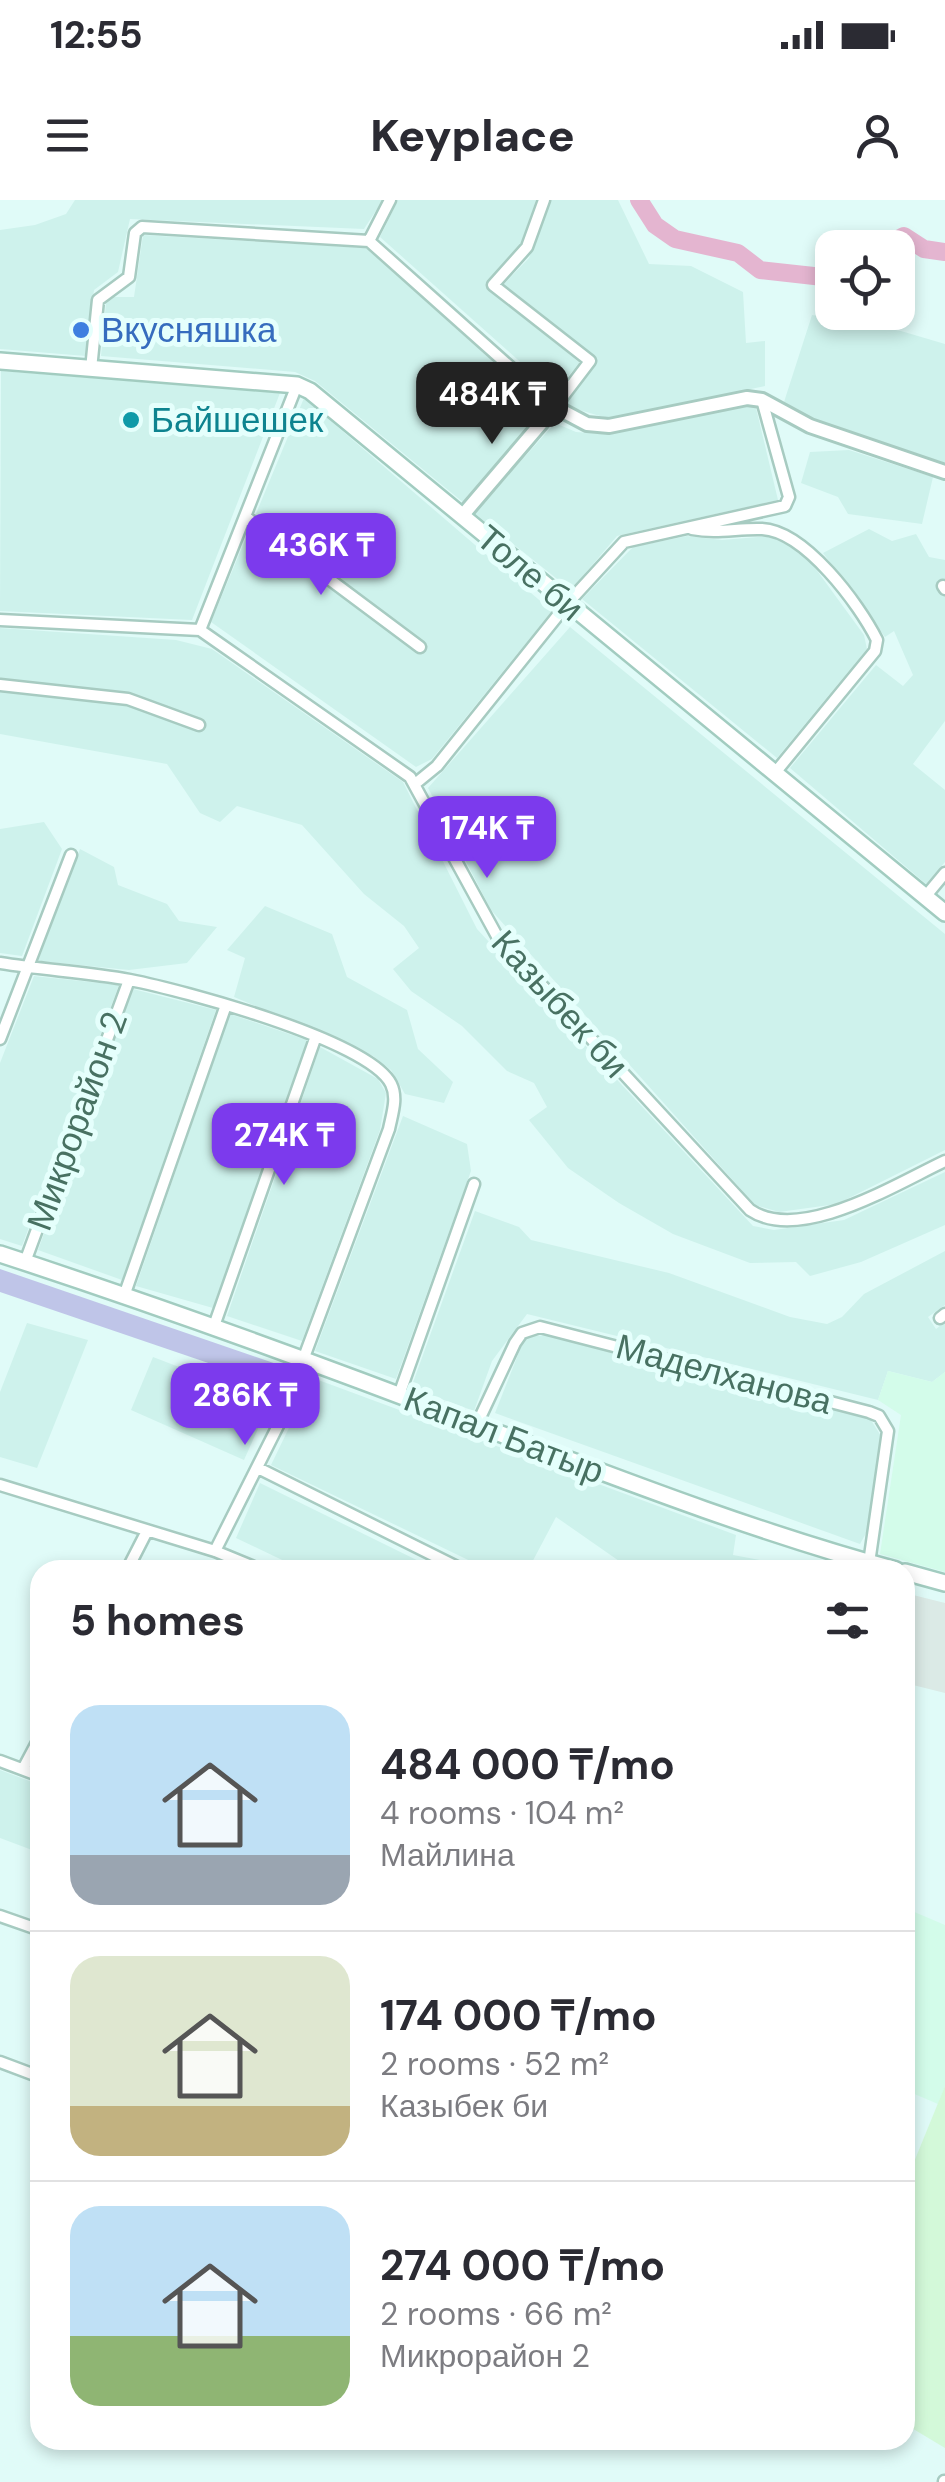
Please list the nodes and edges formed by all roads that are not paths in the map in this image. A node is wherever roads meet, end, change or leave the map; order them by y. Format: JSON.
{"nodes":[{"id":1,"x":390,"y":200,"type":"edge"},
{"id":2,"x":544,"y":200,"type":"edge"},
{"id":3,"x":369,"y":240,"type":"junction"},
{"id":4,"x":0,"y":361,"type":"edge"},
{"id":5,"x":90,"y":369,"type":"junction"},
{"id":6,"x":297,"y":385,"type":"junction"},
{"id":7,"x":762,"y":400,"type":"junction"},
{"id":8,"x":555,"y":406,"type":"junction"},
{"id":9,"x":945,"y":472,"type":"edge"},
{"id":10,"x":462,"y":516,"type":"junction"},
{"id":11,"x":246,"y":517,"type":"junction"},
{"id":12,"x":686,"y":528,"type":"junction"},
{"id":13,"x":567,"y":604,"type":"junction"},
{"id":14,"x":0,"y":620,"type":"edge"},
{"id":15,"x":200,"y":630,"type":"junction"},
{"id":16,"x":420,"y":647,"type":"dead end"},
{"id":17,"x":0,"y":685,"type":"edge"},
{"id":18,"x":199,"y":725,"type":"dead end"},
{"id":19,"x":774,"y":774,"type":"junction"},
{"id":20,"x":415,"y":784,"type":"junction"},
{"id":21,"x":70,"y":856,"type":"dead end"},
{"id":22,"x":945,"y":874,"type":"edge"},
{"id":23,"x":925,"y":897,"type":"junction"},
{"id":24,"x":945,"y":913,"type":"edge"},
{"id":25,"x":0,"y":963,"type":"edge"},
{"id":26,"x":27,"y":968,"type":"junction"},
{"id":27,"x":129,"y":980,"type":"junction"},
{"id":28,"x":226,"y":1004,"type":"junction"},
{"id":29,"x":316,"y":1036,"type":"junction"},
{"id":30,"x":0,"y":1039,"type":"edge"},
{"id":31,"x":945,"y":1161,"type":"edge"},
{"id":32,"x":474,"y":1184,"type":"dead end"},
{"id":33,"x":0,"y":1254,"type":"edge"},
{"id":34,"x":25,"y":1262,"type":"junction"},
{"id":35,"x":124,"y":1296,"type":"junction"},
{"id":36,"x":214,"y":1326,"type":"junction"},
{"id":37,"x":307,"y":1361,"type":"junction"},
{"id":38,"x":399,"y":1395,"type":"junction"},
{"id":39,"x":477,"y":1424,"type":"junction"},
{"id":40,"x":258,"y":1468,"type":"junction"},
{"id":41,"x":0,"y":1485,"type":"edge"},
{"id":42,"x":147,"y":1531,"type":"junction"},
{"id":43,"x":215,"y":1551,"type":"junction"},
{"id":44,"x":131,"y":1560,"type":"edge"},
{"id":45,"x":237,"y":1560,"type":"edge"},
{"id":46,"x":443,"y":1560,"type":"edge"},
{"id":47,"x":860,"y":1560,"type":"edge"},
{"id":48,"x":869,"y":1560,"type":"edge"},
{"id":49,"x":915,"y":1575,"type":"edge"},
{"id":50,"x":945,"y":1583,"type":"edge"},
{"id":51,"x":30,"y":1756,"type":"edge"},
{"id":52,"x":0,"y":1761,"type":"edge"},
{"id":53,"x":23,"y":1769,"type":"junction"},
{"id":54,"x":30,"y":1772,"type":"edge"},
{"id":55,"x":0,"y":1916,"type":"edge"},
{"id":56,"x":30,"y":1926,"type":"edge"},
{"id":57,"x":0,"y":2062,"type":"edge"},
{"id":58,"x":30,"y":2073,"type":"edge"}],
"edges":[{"from":1,"to":3,"type":"street"},
{"from":2,"to":8,"type":"street"},
{"from":3,"to":5,"type":"street"},
{"from":3,"to":8,"type":"street"},
{"from":4,"to":5,"type":"main road"},
{"from":5,"to":6,"type":"main road"},
{"from":6,"to":10,"type":"main road","name":"Толе би"},
{"from":6,"to":11,"type":"street"},
{"from":7,"to":8,"type":"street"},
{"from":7,"to":9,"type":"street"},
{"from":7,"to":12,"type":"street"},
{"from":8,"to":10,"type":"street"},
{"from":10,"to":13,"type":"main road","name":"Толе би"},
{"from":11,"to":15,"type":"street"},
{"from":11,"to":16,"type":"street"},
{"from":12,"to":13,"type":"street"},
{"from":12,"to":19,"type":"street"},
{"from":13,"to":19,"type":"main road","name":"Толе би"},
{"from":13,"to":20,"type":"street"},
{"from":14,"to":15,"type":"street"},
{"from":15,"to":20,"type":"street","name":"Казыбек би"},
{"from":17,"to":18,"type":"street"},
{"from":19,"to":23,"type":"main road","name":"Толе би"},
{"from":20,"to":31,"type":"street","name":"Казыбек би"},
{"from":21,"to":26,"type":"street"},
{"from":22,"to":23,"type":"street"},
{"from":23,"to":24,"type":"main road","name":"Толе би"},
{"from":25,"to":26,"type":"street"},
{"from":26,"to":27,"type":"street"},
{"from":26,"to":30,"type":"street"},
{"from":27,"to":28,"type":"street"},
{"from":27,"to":34,"type":"street","name":"Микрорайон 2"},
{"from":28,"to":29,"type":"street"},
{"from":28,"to":35,"type":"street"},
{"from":29,"to":36,"type":"street"},
{"from":29,"to":37,"type":"street"},
{"from":32,"to":38,"type":"street"},
{"from":33,"to":34,"type":"main road","name":"Капал Батыр"},
{"from":34,"to":35,"type":"main road","name":"Капал Батыр"},
{"from":35,"to":36,"type":"main road","name":"Капал Батыр"},
{"from":36,"to":37,"type":"main road","name":"Капал Батыр"},
{"from":37,"to":38,"type":"main road","name":"Капал Батыр"},
{"from":37,"to":40,"type":"street"},
{"from":38,"to":39,"type":"main road","name":"Капал Батыр"},
{"from":39,"to":47,"type":"main road","name":"Капал Батыр"},
{"from":39,"to":48,"type":"street","name":"Маделханова"},
{"from":40,"to":43,"type":"street"},
{"from":40,"to":46,"type":"street"},
{"from":41,"to":42,"type":"street"},
{"from":42,"to":43,"type":"street"},
{"from":42,"to":44,"type":"street"},
{"from":43,"to":45,"type":"street"},
{"from":49,"to":50,"type":"main road"},
{"from":51,"to":53,"type":"street"},
{"from":52,"to":53,"type":"street"},
{"from":53,"to":54,"type":"street"},
{"from":55,"to":56,"type":"street"},
{"from":57,"to":58,"type":"street"}]}
